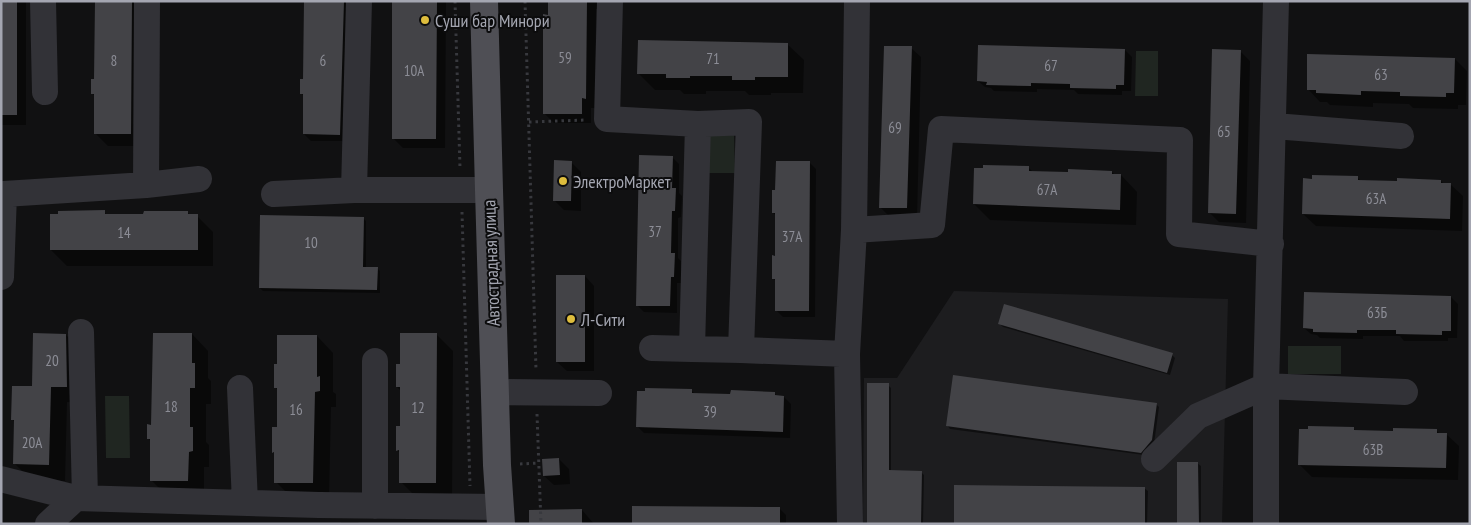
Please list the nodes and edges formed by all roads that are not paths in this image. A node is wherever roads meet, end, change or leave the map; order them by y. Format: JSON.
{"nodes":[{"id":1,"x":43,"y":1,"type":"edge"},
{"id":2,"x":147,"y":1,"type":"edge"},
{"id":3,"x":359,"y":1,"type":"edge"},
{"id":4,"x":484,"y":1,"type":"edge"},
{"id":5,"x":610,"y":1,"type":"edge"},
{"id":6,"x":857,"y":1,"type":"edge"},
{"id":7,"x":1276,"y":1,"type":"edge"},
{"id":8,"x":45,"y":92,"type":"dead end"},
{"id":9,"x":698,"y":124,"type":"junction"},
{"id":10,"x":1274,"y":126,"type":"junction"},
{"id":11,"x":1401,"y":136,"type":"dead end"},
{"id":12,"x":199,"y":179,"type":"dead end"},
{"id":13,"x":146,"y":185,"type":"junction"},
{"id":14,"x":354,"y":190,"type":"junction"},
{"id":15,"x":489,"y":190,"type":"junction"},
{"id":16,"x":274,"y":194,"type":"dead end"},
{"id":17,"x":854,"y":230,"type":"junction"},
{"id":18,"x":1271,"y":244,"type":"junction"},
{"id":19,"x":1,"y":277,"type":"edge"},
{"id":20,"x":81,"y":332,"type":"dead end"},
{"id":21,"x":652,"y":348,"type":"dead end"},
{"id":22,"x":692,"y":349,"type":"junction"},
{"id":23,"x":741,"y":350,"type":"junction"},
{"id":24,"x":847,"y":354,"type":"junction"},
{"id":25,"x":375,"y":361,"type":"dead end"},
{"id":26,"x":1266,"y":386,"type":"junction"},
{"id":27,"x":240,"y":388,"type":"dead end"},
{"id":28,"x":495,"y":392,"type":"junction"},
{"id":29,"x":1405,"y":392,"type":"dead end"},
{"id":30,"x":599,"y":394,"type":"dead end"},
{"id":31,"x":1154,"y":459,"type":"dead end"},
{"id":32,"x":1,"y":478,"type":"edge"},
{"id":33,"x":80,"y":498,"type":"junction"},
{"id":34,"x":245,"y":503,"type":"junction"},
{"id":35,"x":376,"y":506,"type":"junction"},
{"id":36,"x":319,"y":515,"type":"edge"},
{"id":37,"x":501,"y":515,"type":"edge"},
{"id":38,"x":48,"y":524,"type":"edge"},
{"id":39,"x":850,"y":524,"type":"edge"},
{"id":40,"x":1266,"y":524,"type":"edge"}],
"edges":[{"from":1,"to":8,"type":"lane"},
{"from":2,"to":13,"type":"lane"},
{"from":3,"to":14,"type":"lane"},
{"from":4,"to":15,"type":"main road","name":"Автострадная улица"},
{"from":5,"to":9,"type":"lane"},
{"from":6,"to":17,"type":"lane"},
{"from":7,"to":10,"type":"lane"},
{"from":9,"to":22,"type":"lane"},
{"from":9,"to":23,"type":"lane"},
{"from":10,"to":11,"type":"lane"},
{"from":10,"to":18,"type":"lane"},
{"from":12,"to":13,"type":"lane"},
{"from":13,"to":19,"type":"lane"},
{"from":14,"to":15,"type":"lane"},
{"from":14,"to":16,"type":"lane"},
{"from":15,"to":28,"type":"main road","name":"Автострадная улица"},
{"from":17,"to":18,"type":"lane"},
{"from":17,"to":24,"type":"lane"},
{"from":18,"to":26,"type":"lane"},
{"from":20,"to":33,"type":"lane"},
{"from":21,"to":22,"type":"lane"},
{"from":22,"to":23,"type":"lane"},
{"from":23,"to":24,"type":"lane"},
{"from":24,"to":39,"type":"lane"},
{"from":25,"to":35,"type":"lane"},
{"from":26,"to":29,"type":"lane"},
{"from":26,"to":31,"type":"lane"},
{"from":26,"to":40,"type":"lane"},
{"from":27,"to":34,"type":"lane"},
{"from":28,"to":30,"type":"lane"},
{"from":28,"to":37,"type":"main road","name":"Автострадная улица"},
{"from":32,"to":33,"type":"lane"},
{"from":33,"to":34,"type":"lane"},
{"from":33,"to":38,"type":"lane"},
{"from":34,"to":36,"type":"lane"},
{"from":35,"to":36,"type":"lane"},
{"from":35,"to":37,"type":"lane"}]}
